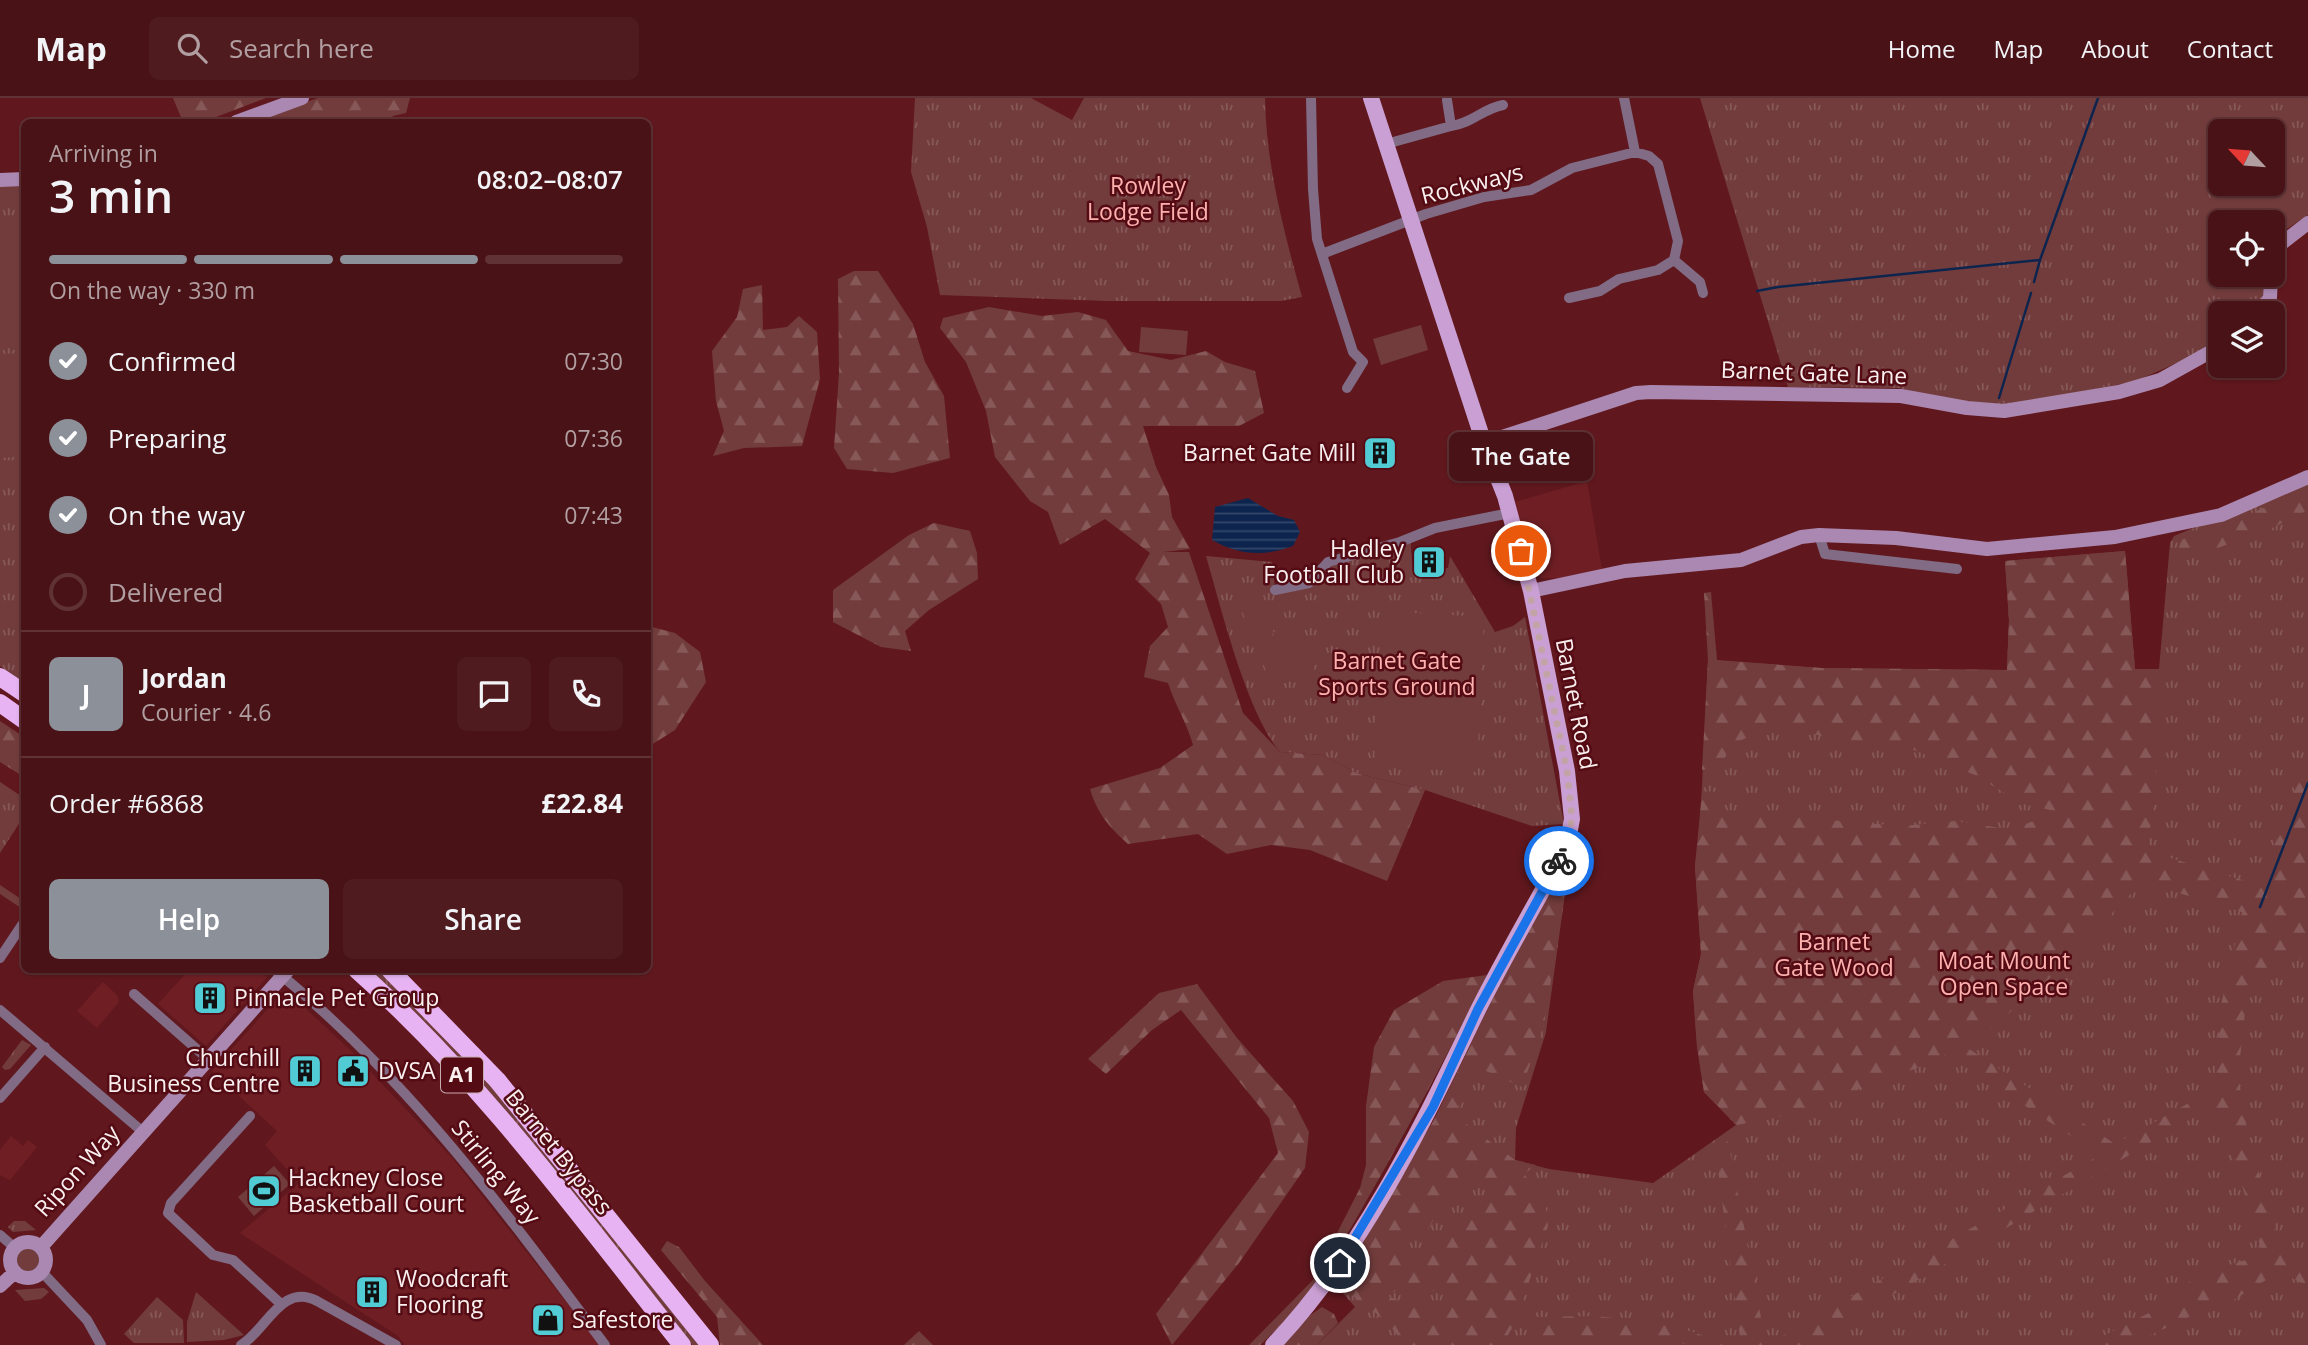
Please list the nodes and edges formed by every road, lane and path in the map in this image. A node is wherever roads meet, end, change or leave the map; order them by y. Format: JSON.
{"nodes":[{"id":1,"x":302,"y":98,"type":"edge"},
{"id":2,"x":1311,"y":98,"type":"edge"},
{"id":3,"x":1371,"y":98,"type":"edge"},
{"id":4,"x":1624,"y":98,"type":"edge"},
{"id":5,"x":1447,"y":100,"type":"edge"},
{"id":6,"x":1503,"y":105,"type":"dead end"},
{"id":7,"x":244,"y":119,"type":"edge"},
{"id":8,"x":1451,"y":126,"type":"junction"},
{"id":9,"x":1386,"y":144,"type":"junction"},
{"id":10,"x":1635,"y":152,"type":"junction"},
{"id":11,"x":21,"y":179,"type":"edge"},
{"id":12,"x":0,"y":180,"type":"edge"},
{"id":13,"x":1411,"y":220,"type":"junction"},
{"id":14,"x":2308,"y":223,"type":"edge"},
{"id":15,"x":2285,"y":241,"type":"edge"},
{"id":16,"x":1322,"y":254,"type":"junction"},
{"id":17,"x":1674,"y":260,"type":"junction"},
{"id":18,"x":1580,"y":282,"type":"dead end"},
{"id":19,"x":1703,"y":293,"type":"dead end"},
{"id":20,"x":1584,"y":294,"type":"junction"},
{"id":21,"x":1569,"y":298,"type":"dead end"},
{"id":22,"x":2208,"y":353,"type":"edge"},
{"id":23,"x":1347,"y":388,"type":"dead end"},
{"id":24,"x":1484,"y":443,"type":"junction"},
{"id":25,"x":2308,"y":477,"type":"edge"},
{"id":26,"x":1510,"y":513,"type":"junction"},
{"id":27,"x":1819,"y":535,"type":"junction"},
{"id":28,"x":1957,"y":569,"type":"dead end"},
{"id":29,"x":1275,"y":590,"type":"dead end"},
{"id":30,"x":1531,"y":591,"type":"junction"},
{"id":31,"x":0,"y":677,"type":"edge"},
{"id":32,"x":21,"y":691,"type":"edge"},
{"id":33,"x":0,"y":703,"type":"edge"},
{"id":34,"x":21,"y":718,"type":"edge"},
{"id":35,"x":21,"y":926,"type":"edge"},
{"id":36,"x":0,"y":958,"type":"edge"},
{"id":37,"x":280,"y":973,"type":"edge"},
{"id":38,"x":284,"y":973,"type":"edge"},
{"id":39,"x":360,"y":973,"type":"edge"},
{"id":40,"x":393,"y":973,"type":"edge"},
{"id":41,"x":134,"y":994,"type":"dead end"},
{"id":42,"x":0,"y":1010,"type":"edge"},
{"id":43,"x":45,"y":1047,"type":"junction"},
{"id":44,"x":208,"y":1059,"type":"junction"},
{"id":45,"x":0,"y":1098,"type":"edge"},
{"id":46,"x":250,"y":1116,"type":"dead end"},
{"id":47,"x":143,"y":1132,"type":"junction"},
{"id":48,"x":0,"y":1235,"type":"edge"},
{"id":49,"x":41,"y":1247,"type":"junction"},
{"id":50,"x":15,"y":1248,"type":"junction"},
{"id":51,"x":15,"y":1272,"type":"junction"},
{"id":52,"x":42,"y":1272,"type":"junction"},
{"id":53,"x":0,"y":1286,"type":"edge"},
{"id":54,"x":281,"y":1304,"type":"junction"},
{"id":55,"x":102,"y":1345,"type":"edge"},
{"id":56,"x":241,"y":1345,"type":"edge"},
{"id":57,"x":396,"y":1345,"type":"edge"},
{"id":58,"x":605,"y":1345,"type":"edge"},
{"id":59,"x":682,"y":1345,"type":"edge"},
{"id":60,"x":710,"y":1345,"type":"edge"},
{"id":61,"x":1273,"y":1345,"type":"edge"}],
"edges":[{"from":1,"to":7,"type":"street"},
{"from":2,"to":16,"type":"street"},
{"from":3,"to":9,"type":"main road","name":"Barnet Road"},
{"from":4,"to":10,"type":"street"},
{"from":5,"to":8,"type":"street"},
{"from":6,"to":8,"type":"street"},
{"from":8,"to":9,"type":"street"},
{"from":9,"to":13,"type":"main road","name":"Barnet Road"},
{"from":10,"to":13,"type":"street","name":"Rockways"},
{"from":10,"to":17,"type":"street"},
{"from":11,"to":12,"type":"street"},
{"from":13,"to":16,"type":"street","name":"Rockways"},
{"from":13,"to":24,"type":"main road","name":"Barnet Road"},
{"from":14,"to":15,"type":"street"},
{"from":16,"to":23,"type":"street"},
{"from":17,"to":19,"type":"street"},
{"from":17,"to":20,"type":"street"},
{"from":18,"to":20,"type":"street"},
{"from":20,"to":21,"type":"street"},
{"from":22,"to":24,"type":"street","name":"Barnet Gate Lane"},
{"from":24,"to":26,"type":"main road","name":"Barnet Road"},
{"from":25,"to":27,"type":"street"},
{"from":26,"to":29,"type":"street"},
{"from":26,"to":30,"type":"main road","name":"Barnet Road"},
{"from":27,"to":28,"type":"street"},
{"from":27,"to":30,"type":"street"},
{"from":30,"to":61,"type":"main road","name":"Barnet Road"},
{"from":31,"to":32,"type":"highway"},
{"from":33,"to":34,"type":"highway"},
{"from":35,"to":36,"type":"street"},
{"from":37,"to":44,"type":"street","name":"Ripon Way"},
{"from":38,"to":58,"type":"street","name":"Stirling Way"},
{"from":39,"to":59,"type":"highway","name":"Barnet Bypass","number":"A1"},
{"from":40,"to":60,"type":"highway","name":"Barnet Bypass","number":"A1"},
{"from":41,"to":44,"type":"street"},
{"from":42,"to":43,"type":"street"},
{"from":43,"to":45,"type":"street"},
{"from":43,"to":47,"type":"street"},
{"from":44,"to":47,"type":"street","name":"Ripon Way"},
{"from":46,"to":54,"type":"street"},
{"from":47,"to":49,"type":"street","name":"Ripon Way"},
{"from":48,"to":50,"type":"street"},
{"from":49,"to":50,"type":"street","name":"Ripon Way"},
{"from":49,"to":52,"type":"street","name":"Ripon Way"},
{"from":50,"to":51,"type":"street"},
{"from":51,"to":52,"type":"street"},
{"from":51,"to":53,"type":"street"},
{"from":52,"to":55,"type":"street"},
{"from":54,"to":56,"type":"street"},
{"from":54,"to":57,"type":"street"}]}
